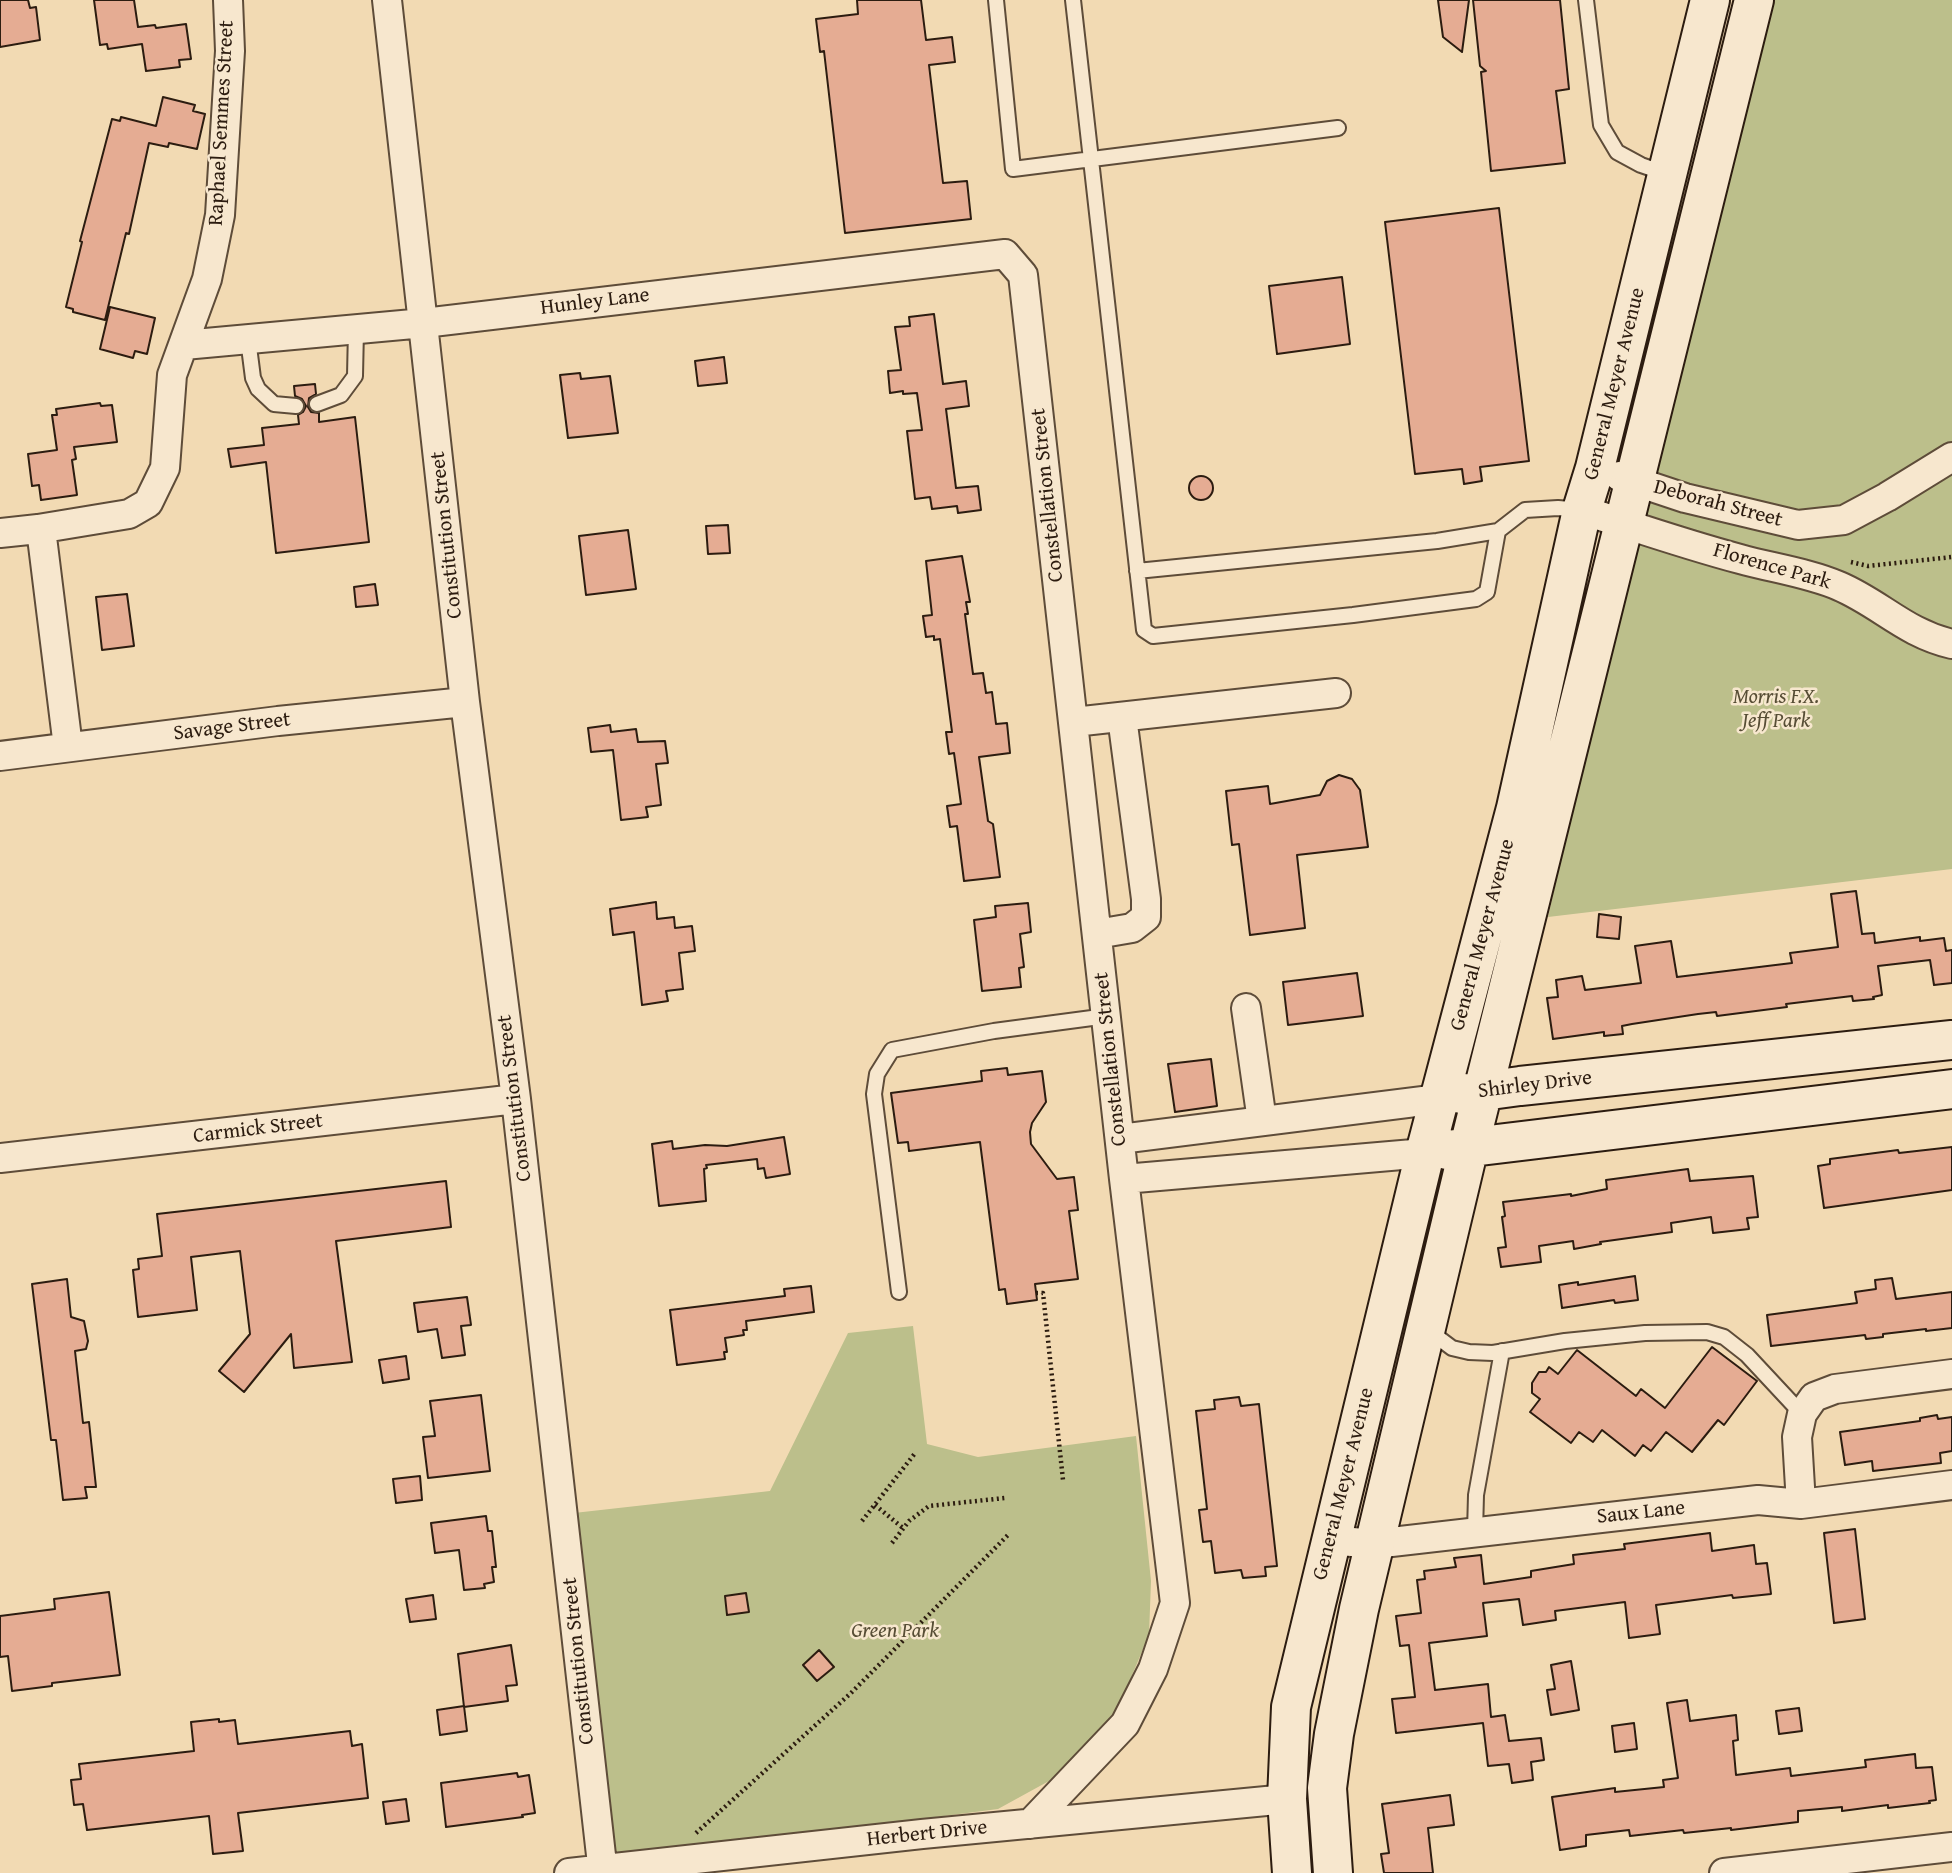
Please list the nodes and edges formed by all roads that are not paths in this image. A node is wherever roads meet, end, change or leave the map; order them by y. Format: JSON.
{"nodes":[{"id":1,"x":228,"y":0,"type":"edge"},
{"id":2,"x":387,"y":0,"type":"edge"},
{"id":3,"x":996,"y":0,"type":"edge"},
{"id":4,"x":1073,"y":0,"type":"edge"},
{"id":5,"x":1586,"y":0,"type":"edge"},
{"id":6,"x":1710,"y":0,"type":"edge"},
{"id":7,"x":1754,"y":0,"type":"edge"},
{"id":8,"x":1338,"y":128,"type":"dead end"},
{"id":9,"x":1091,"y":159,"type":"junction"},
{"id":10,"x":1667,"y":174,"type":"junction"},
{"id":11,"x":1005,"y":254,"type":"joint"},
{"id":12,"x":424,"y":323,"type":"junction"},
{"id":13,"x":356,"y":329,"type":"junction"},
{"id":14,"x":248,"y":339,"type":"junction"},
{"id":15,"x":184,"y":345,"type":"junction"},
{"id":16,"x":317,"y":404,"type":"dead end"},
{"id":17,"x":296,"y":406,"type":"dead end"},
{"id":18,"x":1952,"y":457,"type":"edge"},
{"id":19,"x":1595,"y":468,"type":"junction"},
{"id":20,"x":1634,"y":481,"type":"junction"},
{"id":21,"x":1582,"y":510,"type":"junction"},
{"id":22,"x":1625,"y":524,"type":"junction"},
{"id":23,"x":41,"y":529,"type":"junction"},
{"id":24,"x":1498,"y":531,"type":"junction"},
{"id":25,"x":0,"y":533,"type":"edge"},
{"id":26,"x":1137,"y":571,"type":"junction"},
{"id":27,"x":1952,"y":645,"type":"edge"},
{"id":28,"x":1336,"y":693,"type":"dead end"},
{"id":29,"x":465,"y":702,"type":"junction"},
{"id":30,"x":1122,"y":717,"type":"junction"},
{"id":31,"x":1074,"y":722,"type":"junction"},
{"id":32,"x":68,"y":747,"type":"junction"},
{"id":33,"x":0,"y":756,"type":"edge"},
{"id":34,"x":1097,"y":934,"type":"junction"},
{"id":35,"x":1246,"y":1009,"type":"dead end"},
{"id":36,"x":1107,"y":1016,"type":"junction"},
{"id":37,"x":1952,"y":1040,"type":"edge"},
{"id":38,"x":1952,"y":1089,"type":"edge"},
{"id":39,"x":1483,"y":1090,"type":"junction"},
{"id":40,"x":516,"y":1099,"type":"junction"},
{"id":41,"x":1439,"y":1099,"type":"junction"},
{"id":42,"x":1262,"y":1121,"type":"junction"},
{"id":43,"x":1120,"y":1139,"type":"junction"},
{"id":44,"x":1469,"y":1147,"type":"junction"},
{"id":45,"x":1424,"y":1153,"type":"junction"},
{"id":46,"x":0,"y":1158,"type":"edge"},
{"id":47,"x":1124,"y":1178,"type":"junction"},
{"id":48,"x":899,"y":1292,"type":"dead end"},
{"id":49,"x":1426,"y":1329,"type":"junction"},
{"id":50,"x":1502,"y":1351,"type":"junction"},
{"id":51,"x":1952,"y":1374,"type":"edge"},
{"id":52,"x":1802,"y":1415,"type":"junction"},
{"id":53,"x":1952,"y":1485,"type":"edge"},
{"id":54,"x":1801,"y":1504,"type":"junction"},
{"id":55,"x":1475,"y":1532,"type":"junction"},
{"id":56,"x":1330,"y":1540,"type":"junction"},
{"id":57,"x":1374,"y":1544,"type":"junction"},
{"id":58,"x":1287,"y":1799,"type":"junction"},
{"id":59,"x":1030,"y":1824,"type":"junction"},
{"id":60,"x":1952,"y":1847,"type":"edge"},
{"id":61,"x":603,"y":1871,"type":"edge"},
{"id":62,"x":569,"y":1873,"type":"edge"},
{"id":63,"x":1292,"y":1873,"type":"edge"},
{"id":64,"x":1333,"y":1873,"type":"edge"},
{"id":65,"x":1724,"y":1873,"type":"edge"}],
"edges":[{"from":1,"to":15,"type":"street","name":"Raphael Semmes Street"},
{"from":2,"to":12,"type":"street","name":"Constitution Street"},
{"from":3,"to":9,"type":"lane"},
{"from":4,"to":9,"type":"lane"},
{"from":5,"to":10,"type":"lane"},
{"from":6,"to":10,"type":"main road","name":"General Meyer Avenue"},
{"from":7,"to":20,"type":"main road","name":"General Meyer Avenue"},
{"from":8,"to":9,"type":"lane"},
{"from":9,"to":26,"type":"lane"},
{"from":10,"to":19,"type":"main road","name":"General Meyer Avenue"},
{"from":11,"to":12,"type":"street","name":"Hunley Lane"},
{"from":11,"to":31,"type":"street","name":"Constellation Street"},
{"from":12,"to":13,"type":"street","name":"Hunley Lane"},
{"from":12,"to":29,"type":"street","name":"Constitution Street"},
{"from":13,"to":14,"type":"street","name":"Hunley Lane"},
{"from":13,"to":16,"type":"lane"},
{"from":14,"to":15,"type":"street","name":"Hunley Lane"},
{"from":14,"to":17,"type":"lane"},
{"from":15,"to":23,"type":"street","name":"Raphael Semmes Street"},
{"from":18,"to":20,"type":"street","name":"Deborah Street"},
{"from":19,"to":20,"type":"street","name":"Deborah Street"},
{"from":19,"to":21,"type":"main road","name":"General Meyer Avenue"},
{"from":20,"to":22,"type":"main road","name":"General Meyer Avenue"},
{"from":21,"to":22,"type":"street","name":"Florence Park"},
{"from":21,"to":24,"type":"lane"},
{"from":21,"to":41,"type":"main road","name":"General Meyer Avenue"},
{"from":22,"to":27,"type":"street","name":"Florence Park"},
{"from":22,"to":39,"type":"main road","name":"General Meyer Avenue"},
{"from":23,"to":25,"type":"street","name":"Raphael Semmes Street"},
{"from":23,"to":32,"type":"street"},
{"from":24,"to":26,"type":"lane"},
{"from":24,"to":26,"type":"lane"},
{"from":28,"to":30,"type":"street"},
{"from":29,"to":32,"type":"street","name":"Savage Street"},
{"from":29,"to":40,"type":"street","name":"Constitution Street"},
{"from":30,"to":31,"type":"street"},
{"from":30,"to":34,"type":"street"},
{"from":31,"to":34,"type":"street","name":"Constellation Street"},
{"from":32,"to":33,"type":"street","name":"Savage Street"},
{"from":34,"to":36,"type":"street","name":"Constellation Street"},
{"from":35,"to":42,"type":"street"},
{"from":36,"to":43,"type":"street","name":"Constellation Street"},
{"from":36,"to":48,"type":"lane"},
{"from":37,"to":39,"type":"main road","name":"Shirley Drive"},
{"from":38,"to":44,"type":"main road"},
{"from":39,"to":41,"type":"main road","name":"Shirley Drive"},
{"from":39,"to":44,"type":"main road","name":"General Meyer Avenue"},
{"from":40,"to":46,"type":"street","name":"Carmick Street"},
{"from":40,"to":61,"type":"street","name":"Constitution Street"},
{"from":41,"to":42,"type":"street","name":"Shirley Drive"},
{"from":41,"to":45,"type":"main road","name":"General Meyer Avenue"},
{"from":42,"to":43,"type":"street","name":"Shirley Drive"},
{"from":43,"to":47,"type":"street","name":"Constellation Street"},
{"from":44,"to":45,"type":"main road"},
{"from":44,"to":49,"type":"main road","name":"General Meyer Avenue"},
{"from":45,"to":47,"type":"street"},
{"from":45,"to":56,"type":"main road","name":"General Meyer Avenue"},
{"from":47,"to":59,"type":"street","name":"Constellation Street"},
{"from":49,"to":50,"type":"lane"},
{"from":49,"to":57,"type":"main road","name":"General Meyer Avenue"},
{"from":50,"to":52,"type":"lane"},
{"from":50,"to":55,"type":"lane"},
{"from":51,"to":52,"type":"street"},
{"from":52,"to":54,"type":"street"},
{"from":53,"to":54,"type":"street","name":"Saux Lane"},
{"from":54,"to":55,"type":"street","name":"Saux Lane"},
{"from":55,"to":57,"type":"street","name":"Saux Lane"},
{"from":56,"to":57,"type":"street","name":"Saux Lane"},
{"from":56,"to":58,"type":"main road","name":"General Meyer Avenue"},
{"from":57,"to":64,"type":"main road","name":"General Meyer Avenue"},
{"from":58,"to":59,"type":"street","name":"Herbert Drive"},
{"from":58,"to":63,"type":"main road","name":"General Meyer Avenue"},
{"from":59,"to":61,"type":"street","name":"Herbert Drive"},
{"from":60,"to":65,"type":"street"},
{"from":61,"to":62,"type":"street","name":"Herbert Drive"}]}
